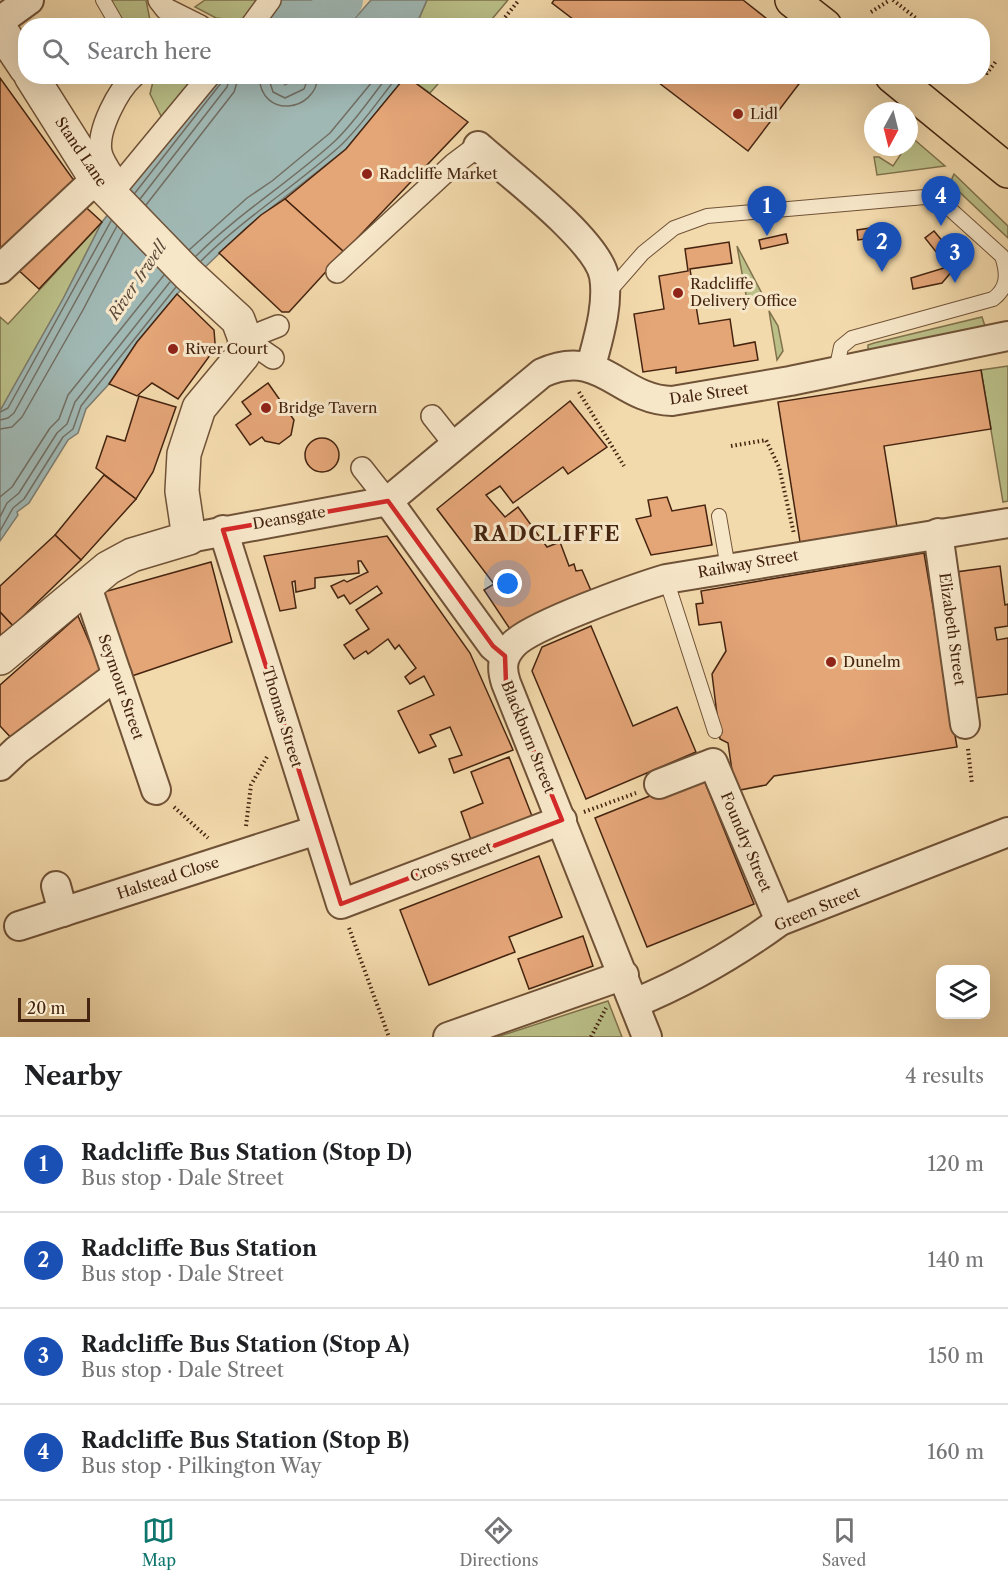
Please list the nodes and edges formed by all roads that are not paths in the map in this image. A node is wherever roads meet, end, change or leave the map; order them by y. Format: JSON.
{"nodes":[{"id":1,"x":29,"y":0,"type":"edge"},
{"id":2,"x":103,"y":0,"type":"edge"},
{"id":3,"x":153,"y":0,"type":"edge"},
{"id":4,"x":159,"y":0,"type":"edge"},
{"id":5,"x":270,"y":0,"type":"edge"},
{"id":6,"x":792,"y":0,"type":"edge"},
{"id":7,"x":113,"y":18,"type":"edge"},
{"id":8,"x":156,"y":18,"type":"edge"},
{"id":9,"x":184,"y":18,"type":"edge"},
{"id":10,"x":257,"y":18,"type":"edge"},
{"id":11,"x":815,"y":18,"type":"edge"},
{"id":12,"x":0,"y":21,"type":"edge"},
{"id":13,"x":0,"y":29,"type":"edge"},
{"id":14,"x":18,"y":56,"type":"edge"},
{"id":15,"x":37,"y":84,"type":"edge"},
{"id":16,"x":125,"y":84,"type":"edge"},
{"id":17,"x":202,"y":84,"type":"edge"},
{"id":18,"x":902,"y":84,"type":"edge"},
{"id":19,"x":478,"y":146,"type":"joint"},
{"id":20,"x":1008,"y":171,"type":"edge"},
{"id":21,"x":109,"y":186,"type":"junction"},
{"id":22,"x":0,"y":269,"type":"edge"},
{"id":23,"x":337,"y":272,"type":"dead end"},
{"id":24,"x":604,"y":297,"type":"junction"},
{"id":25,"x":278,"y":326,"type":"dead end"},
{"id":26,"x":1008,"y":336,"type":"edge"},
{"id":27,"x":245,"y":339,"type":"junction"},
{"id":28,"x":273,"y":358,"type":"dead end"},
{"id":29,"x":578,"y":366,"type":"junction"},
{"id":30,"x":836,"y":371,"type":"junction"},
{"id":31,"x":432,"y":416,"type":"dead end"},
{"id":32,"x":455,"y":446,"type":"junction"},
{"id":33,"x":362,"y":468,"type":"dead end"},
{"id":34,"x":388,"y":501,"type":"junction"},
{"id":35,"x":719,"y":516,"type":"dead end"},
{"id":36,"x":1008,"y":523,"type":"edge"},
{"id":37,"x":223,"y":530,"type":"junction"},
{"id":38,"x":938,"y":533,"type":"junction"},
{"id":39,"x":189,"y":538,"type":"junction"},
{"id":40,"x":728,"y":568,"type":"junction"},
{"id":41,"x":666,"y":579,"type":"junction"},
{"id":42,"x":86,"y":584,"type":"junction"},
{"id":43,"x":505,"y":656,"type":"junction"},
{"id":44,"x":0,"y":658,"type":"edge"},
{"id":45,"x":117,"y":675,"type":"junction"},
{"id":46,"x":965,"y":724,"type":"road end"},
{"id":47,"x":715,"y":731,"type":"dead end"},
{"id":48,"x":0,"y":766,"type":"edge"},
{"id":49,"x":659,"y":784,"type":"road end"},
{"id":50,"x":156,"y":790,"type":"road end"},
{"id":51,"x":562,"y":820,"type":"junction"},
{"id":52,"x":317,"y":830,"type":"junction"},
{"id":53,"x":1008,"y":832,"type":"edge"},
{"id":54,"x":341,"y":904,"type":"joint"},
{"id":55,"x":780,"y":921,"type":"junction"},
{"id":56,"x":19,"y":926,"type":"dead end"},
{"id":57,"x":624,"y":975,"type":"junction"},
{"id":58,"x":621,"y":1004,"type":"junction"},
{"id":59,"x":448,"y":1037,"type":"edge"},
{"id":60,"x":647,"y":1037,"type":"edge"}],
"edges":[{"from":1,"to":12,"type":"street"},
{"from":2,"to":7,"type":"lane"},
{"from":3,"to":8,"type":"street"},
{"from":4,"to":9,"type":"street"},
{"from":5,"to":10,"type":"street"},
{"from":6,"to":11,"type":"main road"},
{"from":13,"to":14,"type":"street"},
{"from":15,"to":21,"type":"street","name":"Stand Lane"},
{"from":16,"to":21,"type":"street"},
{"from":17,"to":21,"type":"street"},
{"from":18,"to":20,"type":"main road"},
{"from":19,"to":23,"type":"street"},
{"from":19,"to":24,"type":"street"},
{"from":21,"to":22,"type":"street"},
{"from":21,"to":27,"type":"street","name":"Stand Lane"},
{"from":24,"to":29,"type":"street"},
{"from":24,"to":30,"type":"lane"},
{"from":25,"to":27,"type":"street"},
{"from":26,"to":30,"type":"street","name":"Dale Street"},
{"from":27,"to":28,"type":"street"},
{"from":27,"to":39,"type":"street"},
{"from":29,"to":30,"type":"street","name":"Dale Street"},
{"from":29,"to":32,"type":"street"},
{"from":31,"to":32,"type":"street"},
{"from":32,"to":34,"type":"street"},
{"from":33,"to":34,"type":"street"},
{"from":34,"to":37,"type":"street","name":"Deansgate"},
{"from":34,"to":43,"type":"street"},
{"from":35,"to":40,"type":"lane"},
{"from":36,"to":38,"type":"street","name":"Railway Street"},
{"from":37,"to":39,"type":"street","name":"Deansgate"},
{"from":37,"to":52,"type":"street","name":"Thomas Street"},
{"from":38,"to":40,"type":"street","name":"Railway Street"},
{"from":38,"to":46,"type":"street","name":"Elizabeth Street"},
{"from":39,"to":42,"type":"street"},
{"from":40,"to":41,"type":"street","name":"Railway Street"},
{"from":41,"to":43,"type":"street","name":"Railway Street"},
{"from":41,"to":47,"type":"lane"},
{"from":42,"to":44,"type":"street"},
{"from":42,"to":45,"type":"street","name":"Seymour Street"},
{"from":43,"to":51,"type":"street","name":"Blackburn Street"},
{"from":45,"to":48,"type":"street"},
{"from":45,"to":50,"type":"street","name":"Seymour Street"},
{"from":49,"to":55,"type":"street","name":"Foundry Street"},
{"from":51,"to":54,"type":"street","name":"Cross Street"},
{"from":51,"to":57,"type":"street","name":"Blackburn Street"},
{"from":52,"to":54,"type":"street","name":"Thomas Street"},
{"from":52,"to":56,"type":"street","name":"Halstead Close"},
{"from":53,"to":55,"type":"street","name":"Green Street"},
{"from":55,"to":58,"type":"street","name":"Green Street"},
{"from":57,"to":58,"type":"street","name":"Blackburn Street"},
{"from":57,"to":59,"type":"street"},
{"from":58,"to":60,"type":"street","name":"Blackburn Street"}]}
